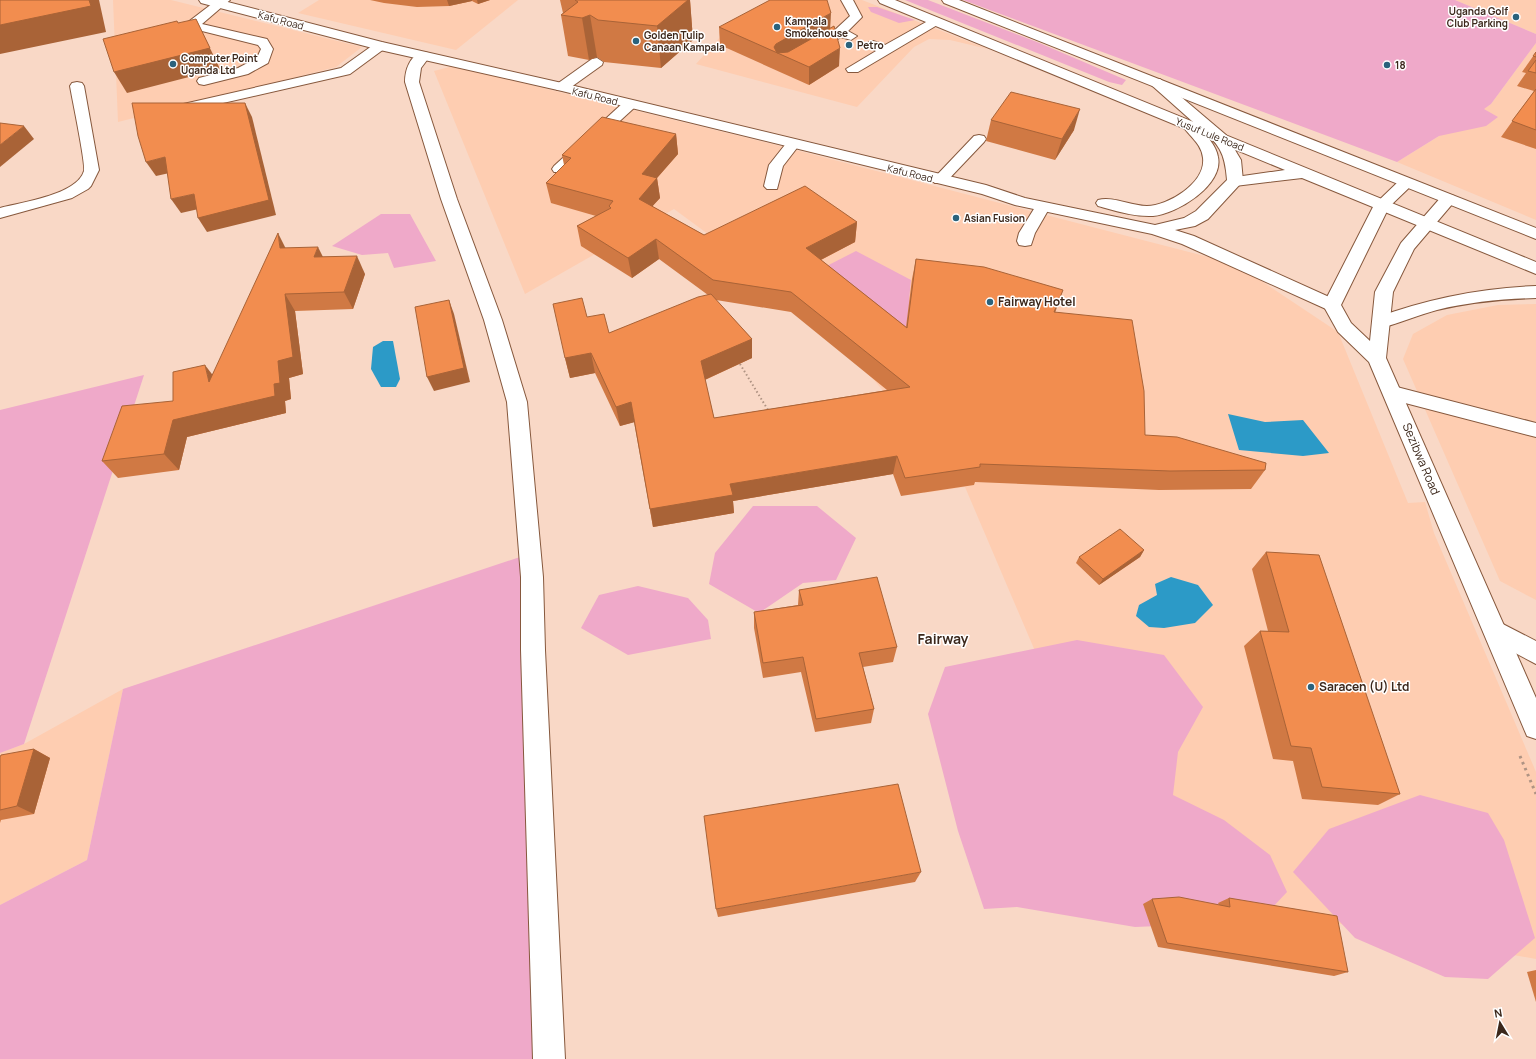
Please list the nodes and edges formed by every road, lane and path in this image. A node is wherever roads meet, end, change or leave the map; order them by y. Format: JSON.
{"nodes":[{"id":1,"x":847,"y":0,"type":"edge"},
{"id":2,"x":884,"y":0,"type":"edge"},
{"id":3,"x":948,"y":0,"type":"edge"},
{"id":4,"x":216,"y":1,"type":"edge"},
{"id":5,"x":935,"y":21,"type":"junction"},
{"id":6,"x":193,"y":25,"type":"junction"},
{"id":7,"x":175,"y":34,"type":"edge"},
{"id":8,"x":873,"y":45,"type":"dead end"},
{"id":9,"x":380,"y":46,"type":"junction"},
{"id":10,"x":886,"y":50,"type":"junction"},
{"id":11,"x":801,"y":54,"type":"edge"},
{"id":12,"x":423,"y":56,"type":"junction"},
{"id":13,"x":597,"y":62,"type":"edge"},
{"id":14,"x":853,"y":69,"type":"dead end"},
{"id":15,"x":204,"y":81,"type":"dead end"},
{"id":16,"x":1155,"y":82,"type":"junction"},
{"id":17,"x":77,"y":86,"type":"dead end"},
{"id":18,"x":562,"y":87,"type":"junction"},
{"id":19,"x":629,"y":105,"type":"junction"},
{"id":20,"x":166,"y":112,"type":"edge"},
{"id":21,"x":1189,"y":126,"type":"junction"},
{"id":22,"x":1221,"y":138,"type":"junction"},
{"id":23,"x":979,"y":139,"type":"dead end"},
{"id":24,"x":793,"y":144,"type":"junction"},
{"id":25,"x":559,"y":169,"type":"edge"},
{"id":26,"x":1307,"y":172,"type":"junction"},
{"id":27,"x":940,"y":180,"type":"junction"},
{"id":28,"x":1235,"y":181,"type":"junction"},
{"id":29,"x":1406,"y":183,"type":"junction"},
{"id":30,"x":772,"y":186,"type":"dead end"},
{"id":31,"x":986,"y":190,"type":"junction"},
{"id":32,"x":1448,"y":199,"type":"junction"},
{"id":33,"x":1382,"y":205,"type":"junction"},
{"id":34,"x":1042,"y":207,"type":"junction"},
{"id":35,"x":0,"y":213,"type":"edge"},
{"id":36,"x":1426,"y":223,"type":"junction"},
{"id":37,"x":1155,"y":230,"type":"junction"},
{"id":38,"x":1536,"y":234,"type":"edge"},
{"id":39,"x":1025,"y":241,"type":"dead end"},
{"id":40,"x":1536,"y":268,"type":"edge"},
{"id":41,"x":1536,"y":292,"type":"edge"},
{"id":42,"x":1332,"y":305,"type":"junction"},
{"id":43,"x":1381,"y":322,"type":"junction"},
{"id":44,"x":1377,"y":358,"type":"junction"},
{"id":45,"x":740,"y":364,"type":"edge"},
{"id":46,"x":1393,"y":393,"type":"junction"},
{"id":47,"x":769,"y":413,"type":"edge"},
{"id":48,"x":1536,"y":430,"type":"edge"},
{"id":49,"x":1495,"y":631,"type":"junction"},
{"id":50,"x":1536,"y":654,"type":"edge"},
{"id":51,"x":1536,"y":727,"type":"edge"},
{"id":52,"x":549,"y":1059,"type":"edge"}],
"edges":[{"from":1,"to":11,"type":"lane"},
{"from":2,"to":5,"type":"main road","name":"Yusuf Lule Road"},
{"from":3,"to":16,"type":"main road"},
{"from":4,"to":6,"type":"lane"},
{"from":4,"to":9,"type":"main road","name":"Kafu Road"},
{"from":5,"to":10,"type":"lane"},
{"from":5,"to":21,"type":"main road","name":"Yusuf Lule Road"},
{"from":6,"to":7,"type":"lane"},
{"from":6,"to":15,"type":"lane"},
{"from":8,"to":10,"type":"lane"},
{"from":9,"to":12,"type":"main road","name":"Kafu Road"},
{"from":9,"to":20,"type":"lane"},
{"from":10,"to":14,"type":"lane"},
{"from":12,"to":18,"type":"main road","name":"Kafu Road"},
{"from":12,"to":52,"type":"main road"},
{"from":13,"to":18,"type":"lane"},
{"from":16,"to":22,"type":"main road"},
{"from":16,"to":29,"type":"main road"},
{"from":17,"to":35,"type":"lane"},
{"from":18,"to":19,"type":"main road","name":"Kafu Road"},
{"from":19,"to":24,"type":"main road","name":"Kafu Road"},
{"from":19,"to":25,"type":"lane"},
{"from":21,"to":22,"type":"main road","name":"Yusuf Lule Road"},
{"from":21,"to":31,"type":"main road","name":"Kafu Road"},
{"from":22,"to":26,"type":"main road","name":"Yusuf Lule Road"},
{"from":22,"to":28,"type":"main road"},
{"from":23,"to":27,"type":"lane"},
{"from":24,"to":27,"type":"main road","name":"Kafu Road"},
{"from":24,"to":30,"type":"lane"},
{"from":26,"to":28,"type":"main road"},
{"from":26,"to":33,"type":"main road","name":"Yusuf Lule Road"},
{"from":27,"to":31,"type":"main road","name":"Kafu Road"},
{"from":28,"to":37,"type":"main road","name":"Kafu Road"},
{"from":29,"to":32,"type":"main road"},
{"from":29,"to":33,"type":"main road"},
{"from":31,"to":34,"type":"main road","name":"Kafu Road"},
{"from":32,"to":36,"type":"main road"},
{"from":32,"to":38,"type":"main road"},
{"from":33,"to":36,"type":"main road","name":"Yusuf Lule Road"},
{"from":33,"to":42,"type":"main road"},
{"from":34,"to":37,"type":"main road","name":"Kafu Road"},
{"from":34,"to":39,"type":"lane"},
{"from":36,"to":40,"type":"main road","name":"Yusuf Lule Road"},
{"from":36,"to":43,"type":"main road"},
{"from":37,"to":42,"type":"main road"},
{"from":41,"to":43,"type":"main road"},
{"from":42,"to":44,"type":"main road"},
{"from":43,"to":44,"type":"main road"},
{"from":44,"to":46,"type":"main road","name":"Sezibwa Road"},
{"from":45,"to":47,"type":"path"},
{"from":46,"to":48,"type":"lane"},
{"from":46,"to":49,"type":"main road","name":"Sezibwa Road"},
{"from":49,"to":50,"type":"main road"},
{"from":49,"to":51,"type":"main road","name":"Sezibwa Road"}]}
